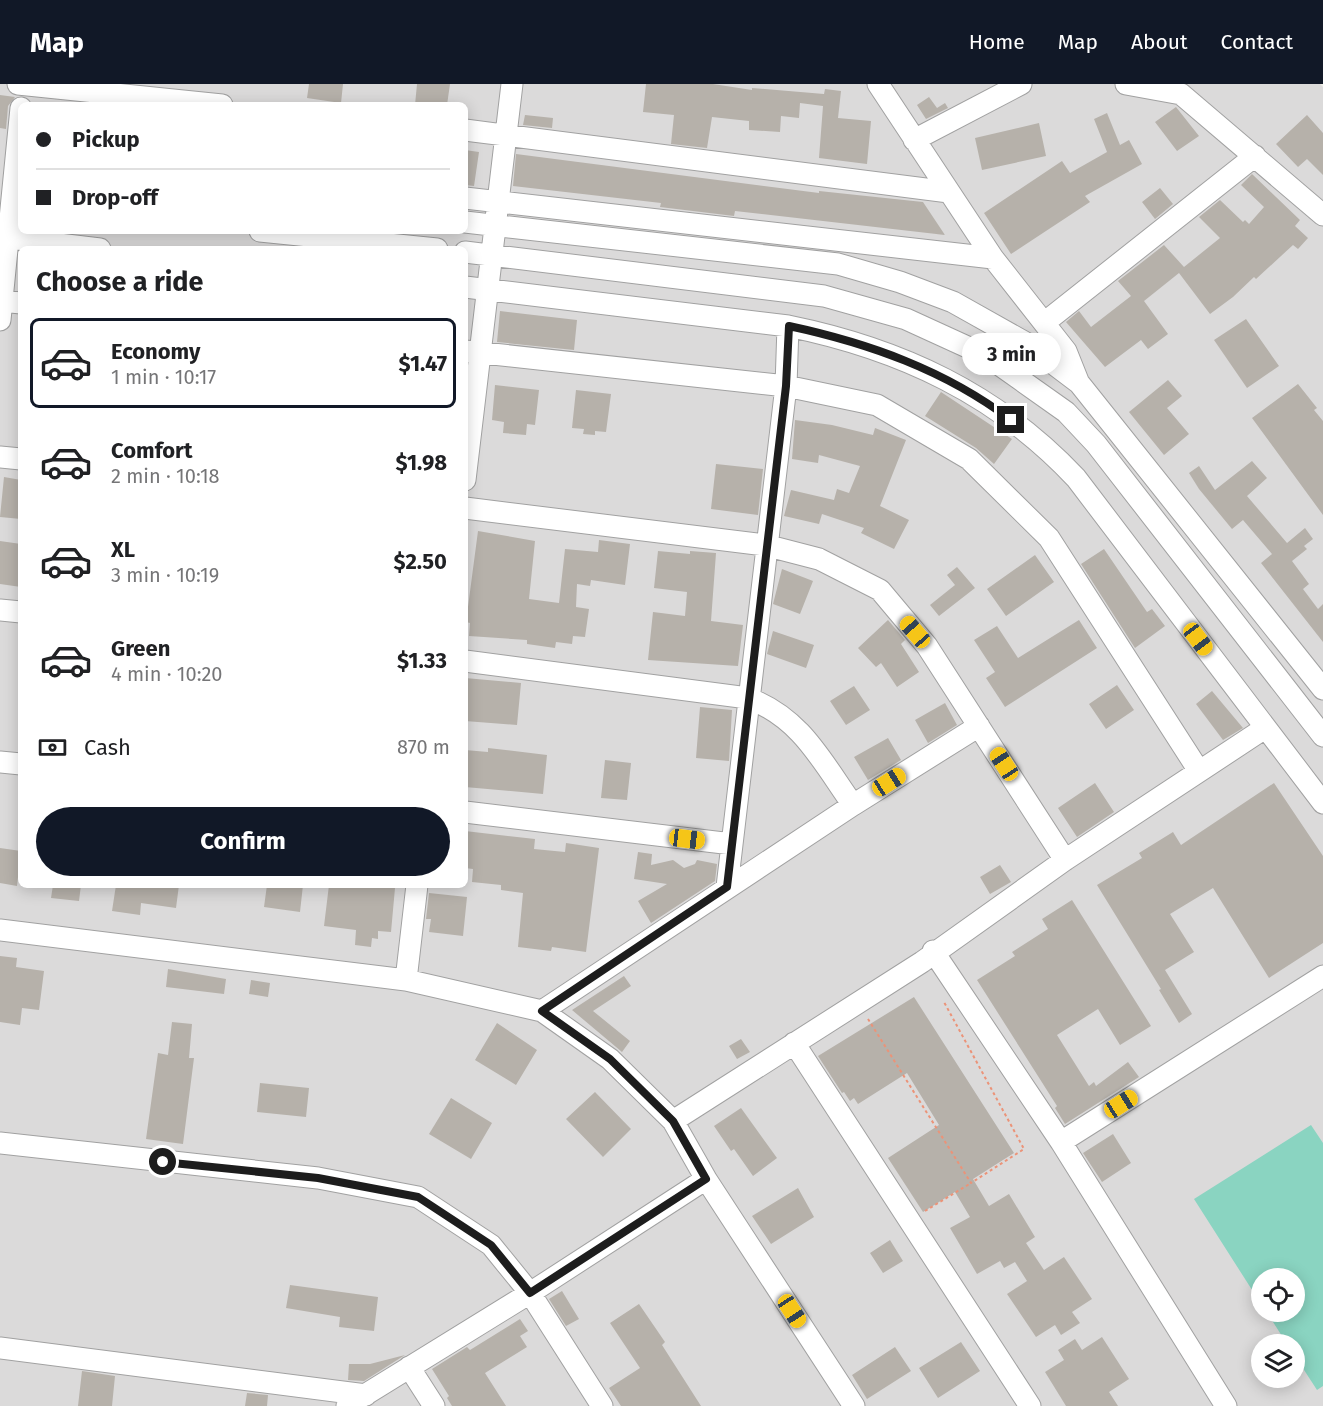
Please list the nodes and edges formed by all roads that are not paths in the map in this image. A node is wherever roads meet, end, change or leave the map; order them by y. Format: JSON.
{"nodes":[{"id":1,"x":18,"y":84,"type":"edge"},
{"id":2,"x":24,"y":84,"type":"edge"},
{"id":3,"x":512,"y":84,"type":"edge"},
{"id":4,"x":878,"y":84,"type":"edge"},
{"id":5,"x":1021,"y":84,"type":"edge"},
{"id":6,"x":1126,"y":84,"type":"edge"},
{"id":7,"x":22,"y":102,"type":"edge"},
{"id":8,"x":194,"y":102,"type":"edge"},
{"id":9,"x":18,"y":121,"type":"edge"},
{"id":10,"x":468,"y":130,"type":"edge"},
{"id":11,"x":506,"y":134,"type":"junction"},
{"id":12,"x":914,"y":140,"type":"junction"},
{"id":13,"x":12,"y":151,"type":"edge"},
{"id":14,"x":1255,"y":156,"type":"junction"},
{"id":15,"x":12,"y":174,"type":"edge"},
{"id":16,"x":949,"y":192,"type":"junction"},
{"id":17,"x":468,"y":198,"type":"edge"},
{"id":18,"x":498,"y":202,"type":"junction"},
{"id":19,"x":11,"y":206,"type":"edge"},
{"id":20,"x":1323,"y":215,"type":"edge"},
{"id":21,"x":468,"y":222,"type":"edge"},
{"id":22,"x":495,"y":225,"type":"junction"},
{"id":23,"x":290,"y":234,"type":"edge"},
{"id":24,"x":5,"y":238,"type":"edge"},
{"id":25,"x":74,"y":246,"type":"edge"},
{"id":26,"x":408,"y":246,"type":"edge"},
{"id":27,"x":468,"y":252,"type":"edge"},
{"id":28,"x":491,"y":255,"type":"junction"},
{"id":29,"x":993,"y":258,"type":"junction"},
{"id":30,"x":468,"y":287,"type":"edge"},
{"id":31,"x":488,"y":289,"type":"junction"},
{"id":32,"x":6,"y":306,"type":"edge"},
{"id":33,"x":1044,"y":323,"type":"junction"},
{"id":34,"x":789,"y":326,"type":"junction"},
{"id":35,"x":473,"y":352,"type":"edge"},
{"id":36,"x":1079,"y":383,"type":"junction"},
{"id":37,"x":786,"y":386,"type":"junction"},
{"id":38,"x":468,"y":432,"type":"edge"},
{"id":39,"x":0,"y":457,"type":"edge"},
{"id":40,"x":18,"y":459,"type":"edge"},
{"id":41,"x":468,"y":508,"type":"edge"},
{"id":42,"x":765,"y":545,"type":"junction"},
{"id":43,"x":0,"y":610,"type":"edge"},
{"id":44,"x":18,"y":612,"type":"edge"},
{"id":45,"x":468,"y":661,"type":"edge"},
{"id":46,"x":1323,"y":689,"type":"edge"},
{"id":47,"x":748,"y":698,"type":"junction"},
{"id":48,"x":979,"y":726,"type":"junction"},
{"id":49,"x":1265,"y":728,"type":"junction"},
{"id":50,"x":1323,"y":736,"type":"edge"},
{"id":51,"x":0,"y":762,"type":"edge"},
{"id":52,"x":18,"y":764,"type":"edge"},
{"id":53,"x":1199,"y":771,"type":"junction"},
{"id":54,"x":1323,"y":803,"type":"edge"},
{"id":55,"x":853,"y":805,"type":"junction"},
{"id":56,"x":468,"y":812,"type":"edge"},
{"id":57,"x":732,"y":844,"type":"junction"},
{"id":58,"x":1065,"y":860,"type":"junction"},
{"id":59,"x":727,"y":887,"type":"junction"},
{"id":60,"x":417,"y":888,"type":"edge"},
{"id":61,"x":0,"y":930,"type":"edge"},
{"id":62,"x":933,"y":951,"type":"junction"},
{"id":63,"x":1323,"y":976,"type":"edge"},
{"id":64,"x":406,"y":980,"type":"junction"},
{"id":65,"x":542,"y":1011,"type":"junction"},
{"id":66,"x":794,"y":1043,"type":"junction"},
{"id":67,"x":673,"y":1121,"type":"junction"},
{"id":68,"x":1061,"y":1142,"type":"junction"},
{"id":69,"x":0,"y":1143,"type":"edge"},
{"id":70,"x":706,"y":1179,"type":"junction"},
{"id":71,"x":530,"y":1293,"type":"junction"},
{"id":72,"x":0,"y":1348,"type":"edge"},
{"id":73,"x":409,"y":1367,"type":"junction"},
{"id":74,"x":366,"y":1395,"type":"junction"},
{"id":75,"x":347,"y":1406,"type":"edge"},
{"id":76,"x":434,"y":1406,"type":"edge"},
{"id":77,"x":602,"y":1406,"type":"edge"},
{"id":78,"x":854,"y":1406,"type":"edge"},
{"id":79,"x":1030,"y":1406,"type":"edge"},
{"id":80,"x":1226,"y":1406,"type":"edge"}],
"edges":[{"from":1,"to":2,"type":"street"},
{"from":2,"to":7,"type":"street"},
{"from":2,"to":8,"type":"street"},
{"from":3,"to":11,"type":"street"},
{"from":4,"to":12,"type":"street"},
{"from":5,"to":12,"type":"street"},
{"from":6,"to":14,"type":"street"},
{"from":9,"to":13,"type":"street"},
{"from":10,"to":11,"type":"street"},
{"from":11,"to":16,"type":"street"},
{"from":11,"to":18,"type":"street"},
{"from":12,"to":16,"type":"street"},
{"from":13,"to":15,"type":"street"},
{"from":14,"to":20,"type":"street"},
{"from":14,"to":33,"type":"street"},
{"from":15,"to":19,"type":"street"},
{"from":16,"to":29,"type":"street"},
{"from":17,"to":18,"type":"street"},
{"from":18,"to":22,"type":"street"},
{"from":18,"to":29,"type":"street"},
{"from":19,"to":24,"type":"street"},
{"from":21,"to":22,"type":"street"},
{"from":22,"to":28,"type":"street"},
{"from":22,"to":36,"type":"street"},
{"from":23,"to":26,"type":"street"},
{"from":24,"to":25,"type":"street"},
{"from":24,"to":32,"type":"street"},
{"from":27,"to":28,"type":"street"},
{"from":28,"to":31,"type":"street"},
{"from":28,"to":50,"type":"street"},
{"from":29,"to":33,"type":"street"},
{"from":30,"to":31,"type":"street"},
{"from":31,"to":34,"type":"street"},
{"from":31,"to":35,"type":"street"},
{"from":33,"to":36,"type":"street"},
{"from":34,"to":37,"type":"street"},
{"from":34,"to":49,"type":"street"},
{"from":35,"to":37,"type":"street"},
{"from":35,"to":38,"type":"street"},
{"from":36,"to":46,"type":"street"},
{"from":37,"to":42,"type":"street"},
{"from":37,"to":53,"type":"street"},
{"from":39,"to":40,"type":"street"},
{"from":41,"to":42,"type":"street"},
{"from":42,"to":47,"type":"street"},
{"from":42,"to":48,"type":"street"},
{"from":43,"to":44,"type":"street"},
{"from":45,"to":47,"type":"street"},
{"from":47,"to":55,"type":"street"},
{"from":47,"to":57,"type":"street"},
{"from":48,"to":55,"type":"street"},
{"from":48,"to":58,"type":"street"},
{"from":49,"to":53,"type":"street"},
{"from":49,"to":54,"type":"street"},
{"from":51,"to":52,"type":"street"},
{"from":53,"to":58,"type":"street"},
{"from":55,"to":59,"type":"street"},
{"from":56,"to":57,"type":"street"},
{"from":57,"to":59,"type":"street"},
{"from":58,"to":62,"type":"street"},
{"from":59,"to":65,"type":"street"},
{"from":60,"to":64,"type":"street"},
{"from":61,"to":64,"type":"street"},
{"from":62,"to":66,"type":"street"},
{"from":62,"to":68,"type":"street"},
{"from":63,"to":68,"type":"street"},
{"from":64,"to":65,"type":"street"},
{"from":65,"to":67,"type":"street"},
{"from":66,"to":67,"type":"street"},
{"from":66,"to":79,"type":"street"},
{"from":67,"to":70,"type":"street"},
{"from":68,"to":80,"type":"street"},
{"from":69,"to":71,"type":"street"},
{"from":70,"to":71,"type":"street"},
{"from":70,"to":78,"type":"street"},
{"from":71,"to":73,"type":"street"},
{"from":71,"to":77,"type":"street"},
{"from":72,"to":74,"type":"street"},
{"from":73,"to":74,"type":"street"},
{"from":73,"to":76,"type":"street"},
{"from":74,"to":75,"type":"street"}]}
